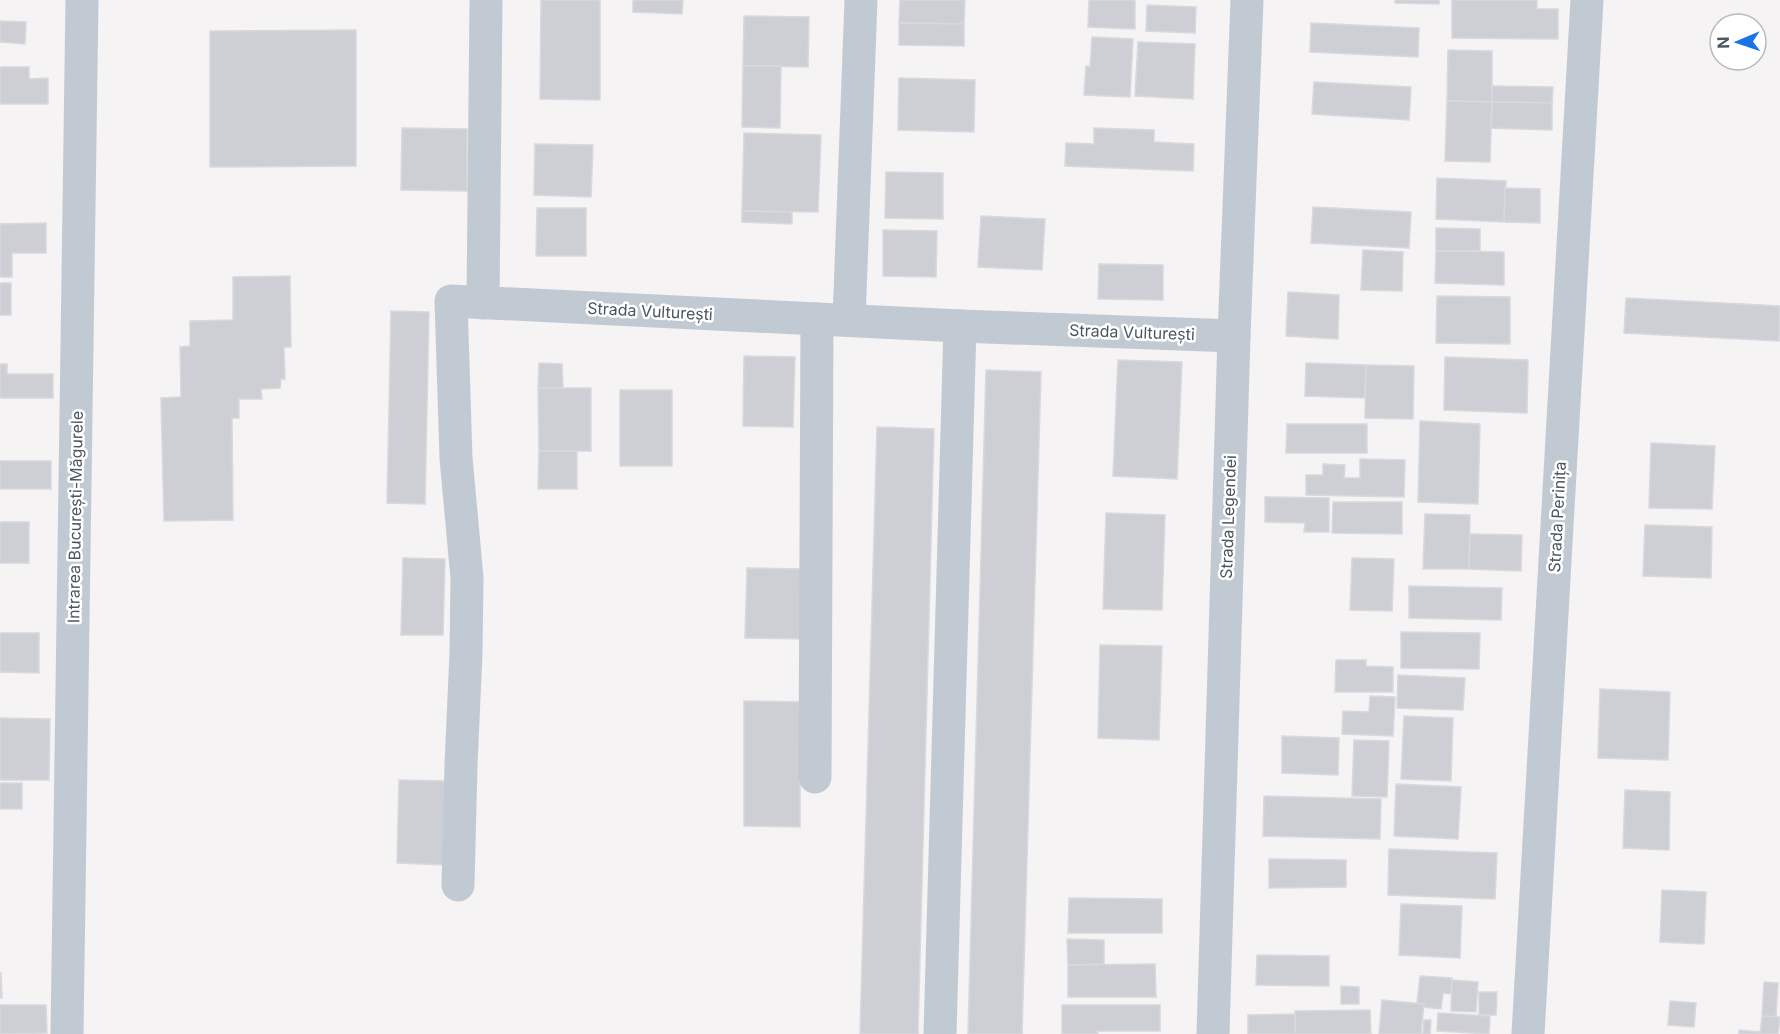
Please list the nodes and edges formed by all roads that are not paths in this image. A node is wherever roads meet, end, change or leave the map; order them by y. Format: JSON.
{"nodes":[{"id":1,"x":82,"y":0,"type":"edge"},
{"id":2,"x":486,"y":0,"type":"edge"},
{"id":3,"x":861,"y":0,"type":"edge"},
{"id":4,"x":1247,"y":0,"type":"edge"},
{"id":5,"x":1587,"y":0,"type":"edge"},
{"id":6,"x":483,"y":303,"type":"junction"},
{"id":7,"x":817,"y":319,"type":"junction"},
{"id":8,"x":849,"y":320,"type":"junction"},
{"id":9,"x":960,"y":326,"type":"junction"},
{"id":10,"x":1234,"y":336,"type":"junction"},
{"id":11,"x":814,"y":777,"type":"dead end"},
{"id":12,"x":459,"y":885,"type":"dead end"},
{"id":13,"x":67,"y":1034,"type":"edge"},
{"id":14,"x":940,"y":1034,"type":"edge"},
{"id":15,"x":1213,"y":1034,"type":"edge"},
{"id":16,"x":1528,"y":1034,"type":"edge"}],
"edges":[{"from":1,"to":13,"type":"street","name":"Intrarea București-Măgurele"},
{"from":2,"to":6,"type":"street"},
{"from":3,"to":8,"type":"street"},
{"from":4,"to":10,"type":"street","name":"Strada Legendei"},
{"from":5,"to":16,"type":"street","name":"Strada Perinița"},
{"from":6,"to":7,"type":"street","name":"Strada Vulturești"},
{"from":6,"to":12,"type":"street","name":"Strada Vulturești"},
{"from":7,"to":8,"type":"street","name":"Strada Vulturești"},
{"from":7,"to":11,"type":"street"},
{"from":8,"to":9,"type":"street","name":"Strada Vulturești"},
{"from":9,"to":10,"type":"street","name":"Strada Vulturești"},
{"from":9,"to":14,"type":"street"},
{"from":10,"to":15,"type":"street","name":"Strada Legendei"}]}
